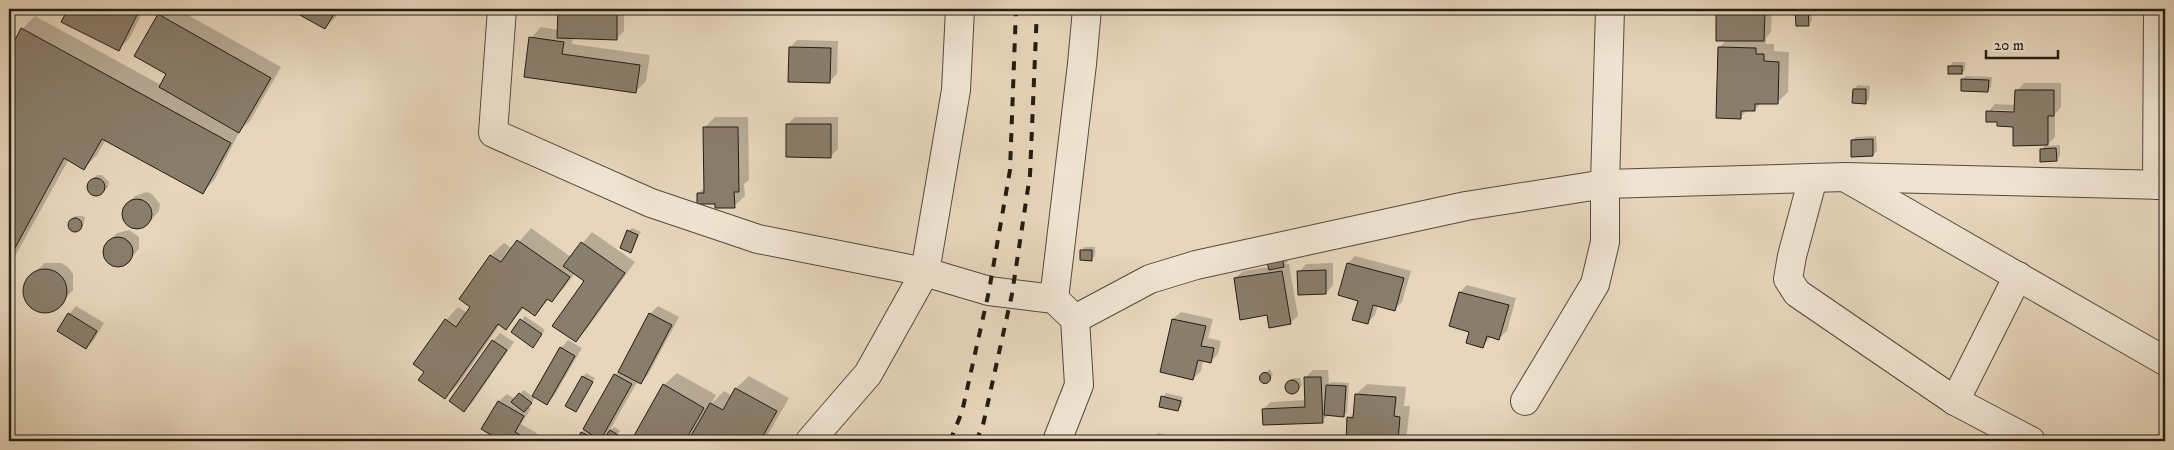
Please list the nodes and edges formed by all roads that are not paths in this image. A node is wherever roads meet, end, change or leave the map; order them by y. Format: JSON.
{"nodes":[{"id":1,"x":502,"y":9,"type":"edge"},
{"id":2,"x":960,"y":9,"type":"edge"},
{"id":3,"x":1087,"y":9,"type":"edge"},
{"id":4,"x":1610,"y":9,"type":"edge"},
{"id":5,"x":2158,"y":9,"type":"edge"},
{"id":6,"x":1844,"y":177,"type":"junction"},
{"id":7,"x":1813,"y":178,"type":"junction"},
{"id":8,"x":1604,"y":184,"type":"junction"},
{"id":9,"x":2161,"y":185,"type":"edge"},
{"id":10,"x":925,"y":272,"type":"junction"},
{"id":11,"x":2018,"y":276,"type":"junction"},
{"id":12,"x":1054,"y":300,"type":"junction"},
{"id":13,"x":1075,"y":319,"type":"junction"},
{"id":14,"x":2165,"y":361,"type":"edge"},
{"id":15,"x":1525,"y":401,"type":"dead end"},
{"id":16,"x":1955,"y":401,"type":"junction"},
{"id":17,"x":810,"y":441,"type":"edge"},
{"id":18,"x":1057,"y":441,"type":"edge"},
{"id":19,"x":2031,"y":441,"type":"edge"}],
"edges":[{"from":1,"to":10,"type":"street"},
{"from":2,"to":10,"type":"street"},
{"from":3,"to":12,"type":"street"},
{"from":4,"to":8,"type":"street"},
{"from":5,"to":9,"type":"street"},
{"from":6,"to":7,"type":"street"},
{"from":6,"to":9,"type":"street"},
{"from":6,"to":11,"type":"street"},
{"from":7,"to":8,"type":"street"},
{"from":7,"to":16,"type":"street"},
{"from":8,"to":13,"type":"street"},
{"from":8,"to":15,"type":"street"},
{"from":10,"to":12,"type":"street"},
{"from":10,"to":17,"type":"street"},
{"from":11,"to":14,"type":"street"},
{"from":11,"to":16,"type":"street"},
{"from":12,"to":13,"type":"street"},
{"from":13,"to":18,"type":"street"},
{"from":16,"to":19,"type":"street"}]}
